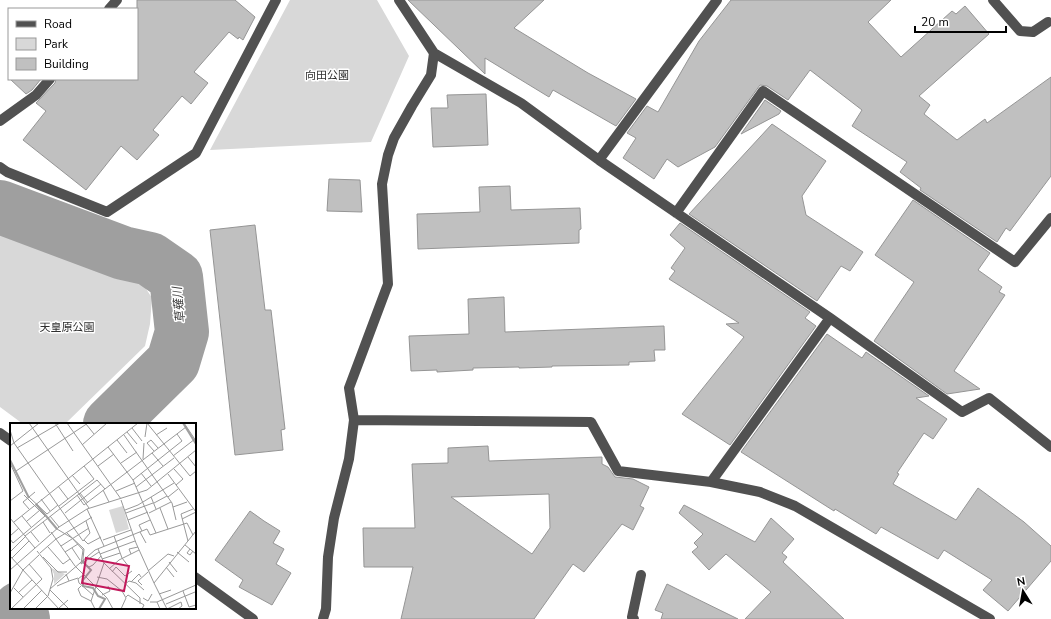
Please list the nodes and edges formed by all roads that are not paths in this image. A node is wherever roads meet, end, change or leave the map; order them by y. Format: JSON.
{"nodes":[{"id":1,"x":117,"y":0,"type":"edge"},
{"id":2,"x":276,"y":0,"type":"edge"},
{"id":3,"x":399,"y":0,"type":"edge"},
{"id":4,"x":717,"y":0,"type":"edge"},
{"id":5,"x":993,"y":0,"type":"edge"},
{"id":6,"x":110,"y":8,"type":"edge"},
{"id":7,"x":1048,"y":22,"type":"dead end"},
{"id":8,"x":434,"y":53,"type":"junction"},
{"id":9,"x":49,"y":80,"type":"edge"},
{"id":10,"x":0,"y":121,"type":"edge"},
{"id":11,"x":599,"y":160,"type":"junction"},
{"id":12,"x":0,"y":167,"type":"edge"},
{"id":13,"x":676,"y":213,"type":"junction"},
{"id":14,"x":1051,"y":218,"type":"edge"},
{"id":15,"x":830,"y":318,"type":"junction"},
{"id":16,"x":354,"y":420,"type":"junction"},
{"id":17,"x":0,"y":433,"type":"edge"},
{"id":18,"x":10,"y":440,"type":"edge"},
{"id":19,"x":1051,"y":447,"type":"edge"},
{"id":20,"x":711,"y":482,"type":"junction"},
{"id":21,"x":641,"y":575,"type":"dead end"},
{"id":22,"x":196,"y":578,"type":"edge"},
{"id":23,"x":632,"y":618,"type":"edge"},
{"id":24,"x":253,"y":619,"type":"edge"},
{"id":25,"x":323,"y":619,"type":"edge"},
{"id":26,"x":990,"y":619,"type":"edge"}],
"edges":[{"from":1,"to":6,"type":"street"},
{"from":2,"to":12,"type":"street"},
{"from":3,"to":8,"type":"street"},
{"from":4,"to":11,"type":"street"},
{"from":5,"to":7,"type":"street"},
{"from":8,"to":11,"type":"street"},
{"from":8,"to":16,"type":"street"},
{"from":9,"to":10,"type":"street"},
{"from":11,"to":13,"type":"street"},
{"from":13,"to":14,"type":"street"},
{"from":13,"to":15,"type":"street"},
{"from":15,"to":19,"type":"street"},
{"from":15,"to":20,"type":"street"},
{"from":16,"to":20,"type":"street"},
{"from":16,"to":25,"type":"street"},
{"from":17,"to":18,"type":"street"},
{"from":20,"to":26,"type":"street"},
{"from":21,"to":23,"type":"street"},
{"from":22,"to":24,"type":"street"}]}
